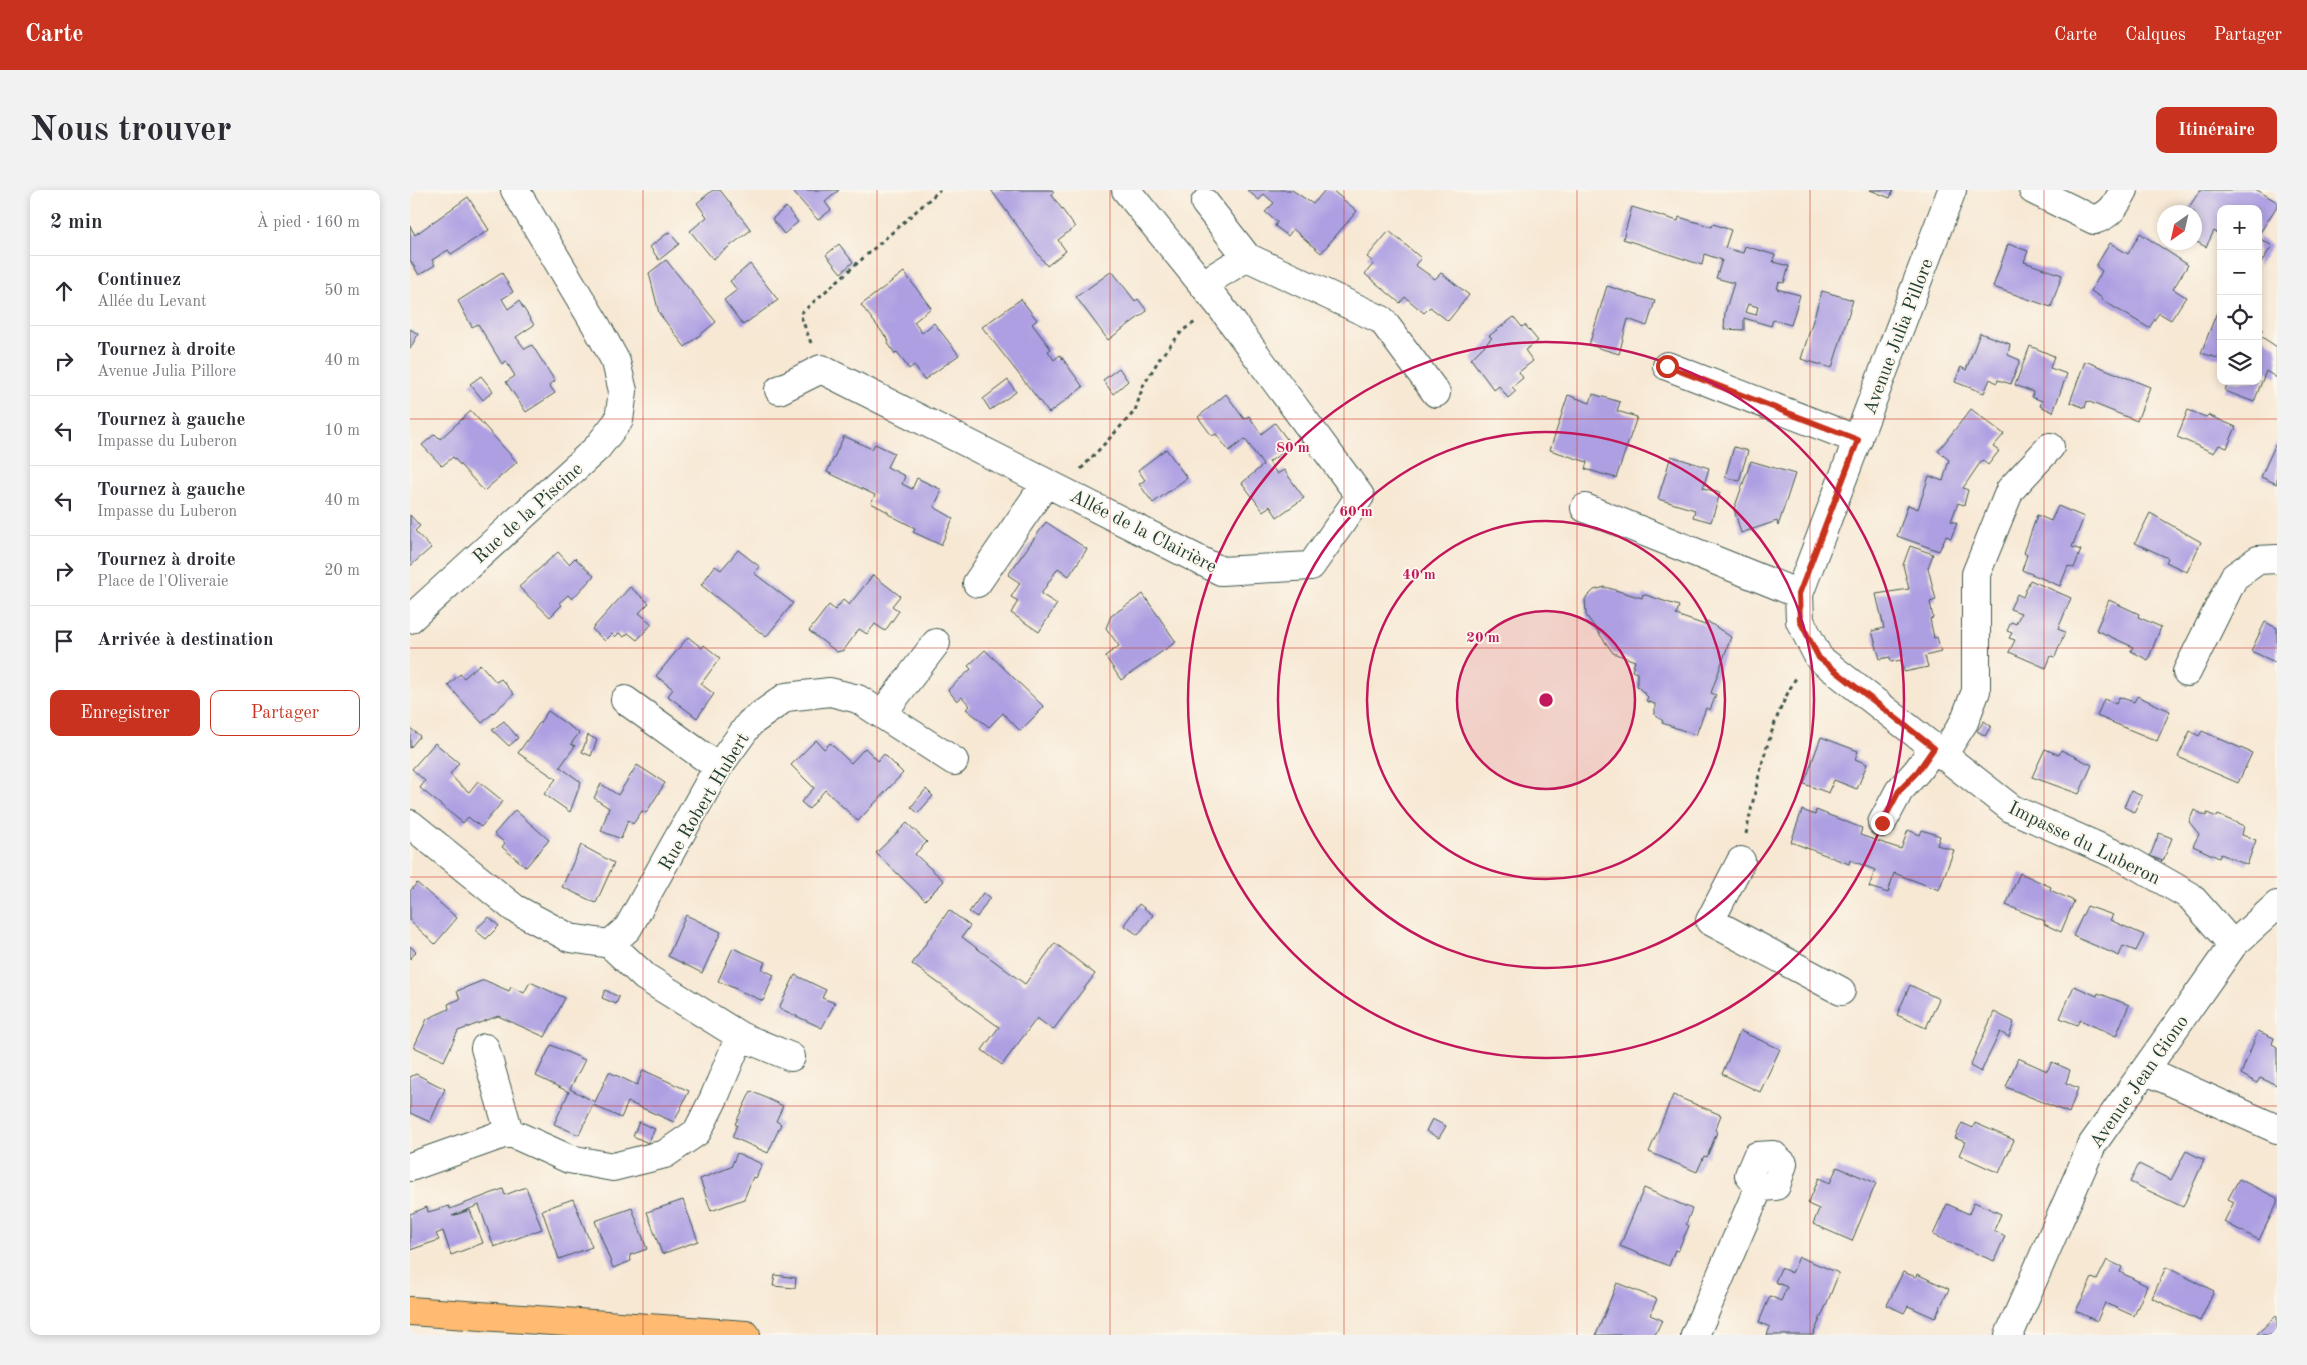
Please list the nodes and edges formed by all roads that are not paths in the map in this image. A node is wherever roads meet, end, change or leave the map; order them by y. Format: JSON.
{"nodes":[{"id":1,"x":515,"y":190,"type":"edge"},
{"id":2,"x":1126,"y":190,"type":"edge"},
{"id":3,"x":1952,"y":190,"type":"edge"},
{"id":4,"x":2033,"y":190,"type":"edge"},
{"id":5,"x":2124,"y":190,"type":"edge"},
{"id":6,"x":1205,"y":203,"type":"dead end"},
{"id":7,"x":1247,"y":257,"type":"junction"},
{"id":8,"x":1202,"y":284,"type":"junction"},
{"id":9,"x":1667,"y":366,"type":"dead end"},
{"id":10,"x":779,"y":390,"type":"dead end"},
{"id":11,"x":1436,"y":393,"type":"dead end"},
{"id":12,"x":1858,"y":440,"type":"junction"},
{"id":13,"x":2050,"y":447,"type":"dead end"},
{"id":14,"x":1054,"y":486,"type":"junction"},
{"id":15,"x":1585,"y":508,"type":"dead end"},
{"id":16,"x":2277,"y":559,"type":"edge"},
{"id":17,"x":977,"y":583,"type":"dead end"},
{"id":18,"x":1799,"y":594,"type":"junction"},
{"id":19,"x":410,"y":619,"type":"edge"},
{"id":20,"x":936,"y":643,"type":"dead end"},
{"id":21,"x":2187,"y":672,"type":"dead end"},
{"id":22,"x":625,"y":700,"type":"dead end"},
{"id":23,"x":882,"y":714,"type":"junction"},
{"id":24,"x":1938,"y":751,"type":"junction"},
{"id":25,"x":954,"y":761,"type":"dead end"},
{"id":26,"x":718,"y":767,"type":"junction"},
{"id":27,"x":1882,"y":823,"type":"dead end"},
{"id":28,"x":413,"y":832,"type":"edge"},
{"id":29,"x":1741,"y":861,"type":"road end"},
{"id":30,"x":2277,"y":905,"type":"edge"},
{"id":31,"x":610,"y":944,"type":"junction"},
{"id":32,"x":2233,"y":945,"type":"junction"},
{"id":33,"x":1841,"y":990,"type":"dead end"},
{"id":34,"x":740,"y":1036,"type":"junction"},
{"id":35,"x":484,"y":1048,"type":"dead end"},
{"id":36,"x":791,"y":1057,"type":"dead end"},
{"id":37,"x":2145,"y":1070,"type":"junction"},
{"id":38,"x":2277,"y":1129,"type":"edge"},
{"id":39,"x":509,"y":1132,"type":"junction"},
{"id":40,"x":410,"y":1166,"type":"edge"},
{"id":41,"x":1759,"y":1188,"type":"dead end"},
{"id":42,"x":410,"y":1311,"type":"edge"},
{"id":43,"x":746,"y":1335,"type":"edge"},
{"id":44,"x":1695,"y":1335,"type":"edge"},
{"id":45,"x":2009,"y":1335,"type":"edge"}],
"edges":[{"from":1,"to":19,"type":"street","name":"Rue de la Piscine"},
{"from":2,"to":8,"type":"street","name":"Allée de la Clairière"},
{"from":3,"to":12,"type":"street","name":"Avenue Julia Pillore"},
{"from":4,"to":5,"type":"street"},
{"from":6,"to":7,"type":"street"},
{"from":7,"to":8,"type":"street"},
{"from":7,"to":11,"type":"street"},
{"from":8,"to":14,"type":"street","name":"Allée de la Clairière"},
{"from":9,"to":12,"type":"street"},
{"from":10,"to":14,"type":"street","name":"Allée de la Clairière"},
{"from":12,"to":18,"type":"street","name":"Avenue Julia Pillore"},
{"from":13,"to":24,"type":"street"},
{"from":14,"to":17,"type":"street"},
{"from":15,"to":18,"type":"street"},
{"from":16,"to":21,"type":"street"},
{"from":18,"to":24,"type":"street","name":"Impasse du Luberon"},
{"from":20,"to":23,"type":"street"},
{"from":22,"to":26,"type":"street"},
{"from":23,"to":25,"type":"street","name":"Rue Robert Hubert"},
{"from":23,"to":26,"type":"street","name":"Rue Robert Hubert"},
{"from":24,"to":27,"type":"street"},
{"from":24,"to":32,"type":"street","name":"Impasse du Luberon"},
{"from":26,"to":31,"type":"street","name":"Rue Robert Hubert"},
{"from":28,"to":31,"type":"street"},
{"from":29,"to":33,"type":"street"},
{"from":30,"to":32,"type":"street","name":"Avenue Jean Giono"},
{"from":31,"to":34,"type":"street"},
{"from":32,"to":37,"type":"street","name":"Avenue Jean Giono"},
{"from":34,"to":36,"type":"street"},
{"from":34,"to":39,"type":"street"},
{"from":35,"to":39,"type":"street"},
{"from":37,"to":38,"type":"street"},
{"from":37,"to":45,"type":"street","name":"Avenue Jean Giono"},
{"from":39,"to":40,"type":"street"},
{"from":41,"to":44,"type":"street"},
{"from":42,"to":43,"type":"main road"}]}
